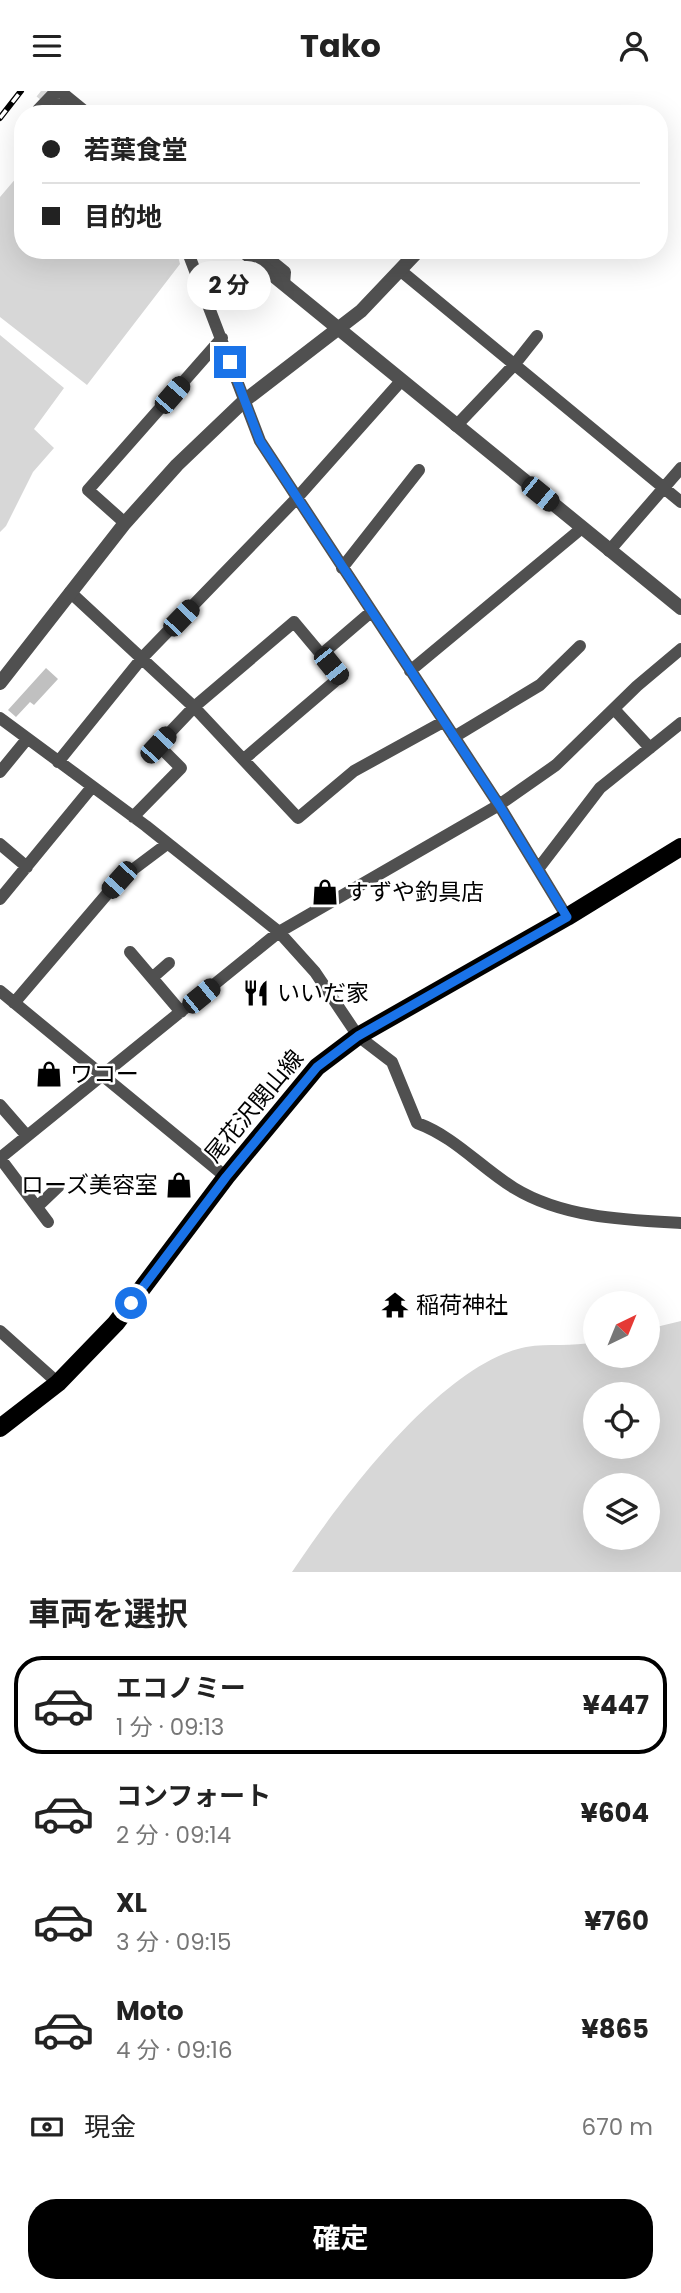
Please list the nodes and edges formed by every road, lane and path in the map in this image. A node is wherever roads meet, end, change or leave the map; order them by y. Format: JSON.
{"nodes":[{"id":1,"x":191,"y":259,"type":"edge"},
{"id":2,"x":253,"y":259,"type":"edge"},
{"id":3,"x":269,"y":259,"type":"edge"},
{"id":4,"x":411,"y":259,"type":"edge"},
{"id":5,"x":401,"y":271,"type":"junction"},
{"id":6,"x":284,"y":284,"type":"junction"},
{"id":7,"x":337,"y":331,"type":"junction"},
{"id":8,"x":537,"y":336,"type":"dead end"},
{"id":9,"x":222,"y":338,"type":"junction"},
{"id":10,"x":514,"y":365,"type":"junction"},
{"id":11,"x":401,"y":381,"type":"junction"},
{"id":12,"x":244,"y":401,"type":"junction"},
{"id":13,"x":456,"y":426,"type":"junction"},
{"id":14,"x":681,"y":468,"type":"edge"},
{"id":15,"x":419,"y":470,"type":"dead end"},
{"id":16,"x":665,"y":489,"type":"junction"},
{"id":17,"x":296,"y":499,"type":"junction"},
{"id":18,"x":681,"y":502,"type":"edge"},
{"id":19,"x":125,"y":523,"type":"junction"},
{"id":20,"x":582,"y":528,"type":"junction"},
{"id":21,"x":610,"y":551,"type":"junction"},
{"id":22,"x":342,"y":568,"type":"junction"},
{"id":23,"x":70,"y":592,"type":"junction"},
{"id":24,"x":681,"y":608,"type":"edge"},
{"id":25,"x":371,"y":612,"type":"junction"},
{"id":26,"x":580,"y":646,"type":"dead end"},
{"id":27,"x":681,"y":649,"type":"edge"},
{"id":28,"x":322,"y":654,"type":"junction"},
{"id":29,"x":142,"y":658,"type":"junction"},
{"id":30,"x":410,"y":671,"type":"junction"},
{"id":31,"x":0,"y":683,"type":"edge"},
{"id":32,"x":194,"y":707,"type":"junction"},
{"id":33,"x":614,"y":709,"type":"junction"},
{"id":34,"x":0,"y":718,"type":"edge"},
{"id":35,"x":443,"y":722,"type":"junction"},
{"id":36,"x":681,"y":723,"type":"edge"},
{"id":37,"x":454,"y":737,"type":"junction"},
{"id":38,"x":27,"y":739,"type":"junction"},
{"id":39,"x":650,"y":748,"type":"junction"},
{"id":40,"x":243,"y":759,"type":"junction"},
{"id":41,"x":58,"y":762,"type":"junction"},
{"id":42,"x":0,"y":772,"type":"edge"},
{"id":43,"x":92,"y":787,"type":"junction"},
{"id":44,"x":499,"y":805,"type":"junction"},
{"id":45,"x":133,"y":817,"type":"junction"},
{"id":46,"x":0,"y":844,"type":"edge"},
{"id":47,"x":167,"y":844,"type":"junction"},
{"id":48,"x":681,"y":847,"type":"edge"},
{"id":49,"x":27,"y":867,"type":"junction"},
{"id":50,"x":538,"y":869,"type":"junction"},
{"id":51,"x":0,"y":899,"type":"edge"},
{"id":52,"x":567,"y":917,"type":"junction"},
{"id":53,"x":279,"y":932,"type":"junction"},
{"id":54,"x":130,"y":952,"type":"dead end"},
{"id":55,"x":169,"y":963,"type":"dead end"},
{"id":56,"x":152,"y":978,"type":"junction"},
{"id":57,"x":0,"y":991,"type":"edge"},
{"id":58,"x":14,"y":1003,"type":"junction"},
{"id":59,"x":181,"y":1012,"type":"junction"},
{"id":60,"x":358,"y":1036,"type":"junction"},
{"id":61,"x":102,"y":1076,"type":"junction"},
{"id":62,"x":0,"y":1105,"type":"edge"},
{"id":63,"x":27,"y":1136,"type":"junction"},
{"id":64,"x":226,"y":1177,"type":"junction"},
{"id":65,"x":58,"y":1187,"type":"dead end"},
{"id":66,"x":37,"y":1207,"type":"junction"},
{"id":67,"x":48,"y":1222,"type":"dead end"},
{"id":68,"x":681,"y":1223,"type":"edge"},
{"id":69,"x":0,"y":1331,"type":"edge"},
{"id":70,"x":58,"y":1383,"type":"junction"},
{"id":71,"x":0,"y":1428,"type":"edge"}],
"edges":[{"from":1,"to":9,"type":"street"},
{"from":2,"to":6,"type":"street"},
{"from":3,"to":6,"type":"street"},
{"from":4,"to":5,"type":"street"},
{"from":5,"to":7,"type":"street"},
{"from":5,"to":10,"type":"street"},
{"from":6,"to":7,"type":"street"},
{"from":7,"to":11,"type":"street"},
{"from":7,"to":12,"type":"street"},
{"from":8,"to":10,"type":"street"},
{"from":9,"to":12,"type":"street"},
{"from":9,"to":19,"type":"street"},
{"from":10,"to":13,"type":"street"},
{"from":10,"to":16,"type":"street"},
{"from":11,"to":13,"type":"street"},
{"from":11,"to":17,"type":"street"},
{"from":12,"to":17,"type":"street"},
{"from":12,"to":19,"type":"street"},
{"from":13,"to":20,"type":"street"},
{"from":14,"to":16,"type":"street"},
{"from":15,"to":22,"type":"street"},
{"from":16,"to":18,"type":"street"},
{"from":16,"to":21,"type":"street"},
{"from":17,"to":22,"type":"street"},
{"from":17,"to":29,"type":"street"},
{"from":19,"to":23,"type":"street"},
{"from":20,"to":21,"type":"street"},
{"from":20,"to":30,"type":"street"},
{"from":21,"to":24,"type":"street"},
{"from":22,"to":25,"type":"street"},
{"from":23,"to":29,"type":"street"},
{"from":23,"to":31,"type":"street"},
{"from":25,"to":28,"type":"street"},
{"from":25,"to":30,"type":"street"},
{"from":26,"to":37,"type":"street"},
{"from":27,"to":33,"type":"street"},
{"from":28,"to":32,"type":"street"},
{"from":28,"to":40,"type":"street"},
{"from":29,"to":32,"type":"street"},
{"from":29,"to":41,"type":"street"},
{"from":30,"to":35,"type":"street"},
{"from":32,"to":40,"type":"street"},
{"from":32,"to":45,"type":"street"},
{"from":33,"to":39,"type":"street"},
{"from":33,"to":44,"type":"street"},
{"from":34,"to":38,"type":"street"},
{"from":35,"to":37,"type":"street"},
{"from":35,"to":40,"type":"street"},
{"from":36,"to":39,"type":"street"},
{"from":37,"to":44,"type":"street"},
{"from":38,"to":41,"type":"street"},
{"from":38,"to":42,"type":"street"},
{"from":39,"to":50,"type":"street"},
{"from":41,"to":43,"type":"street"},
{"from":43,"to":45,"type":"street"},
{"from":43,"to":49,"type":"street"},
{"from":44,"to":50,"type":"street"},
{"from":44,"to":53,"type":"street"},
{"from":45,"to":47,"type":"street"},
{"from":46,"to":49,"type":"street"},
{"from":47,"to":53,"type":"street"},
{"from":47,"to":58,"type":"street"},
{"from":48,"to":52,"type":"main road","name":"尾花沢関山線"},
{"from":49,"to":51,"type":"street"},
{"from":50,"to":52,"type":"street"},
{"from":52,"to":60,"type":"main road","name":"尾花沢関山線"},
{"from":53,"to":59,"type":"street"},
{"from":53,"to":60,"type":"street"},
{"from":54,"to":56,"type":"street"},
{"from":55,"to":56,"type":"street"},
{"from":56,"to":59,"type":"street"},
{"from":57,"to":58,"type":"street"},
{"from":58,"to":61,"type":"street"},
{"from":59,"to":61,"type":"street"},
{"from":60,"to":64,"type":"main road","name":"尾花沢関山線"},
{"from":60,"to":68,"type":"street"},
{"from":61,"to":63,"type":"street"},
{"from":61,"to":64,"type":"street"},
{"from":62,"to":63,"type":"street"},
{"from":63,"to":66,"type":"street"},
{"from":64,"to":70,"type":"main road","name":"尾花沢関山線"},
{"from":65,"to":66,"type":"street"},
{"from":66,"to":67,"type":"street"},
{"from":69,"to":70,"type":"street"},
{"from":70,"to":71,"type":"main road","name":"尾花沢関山線"}]}
